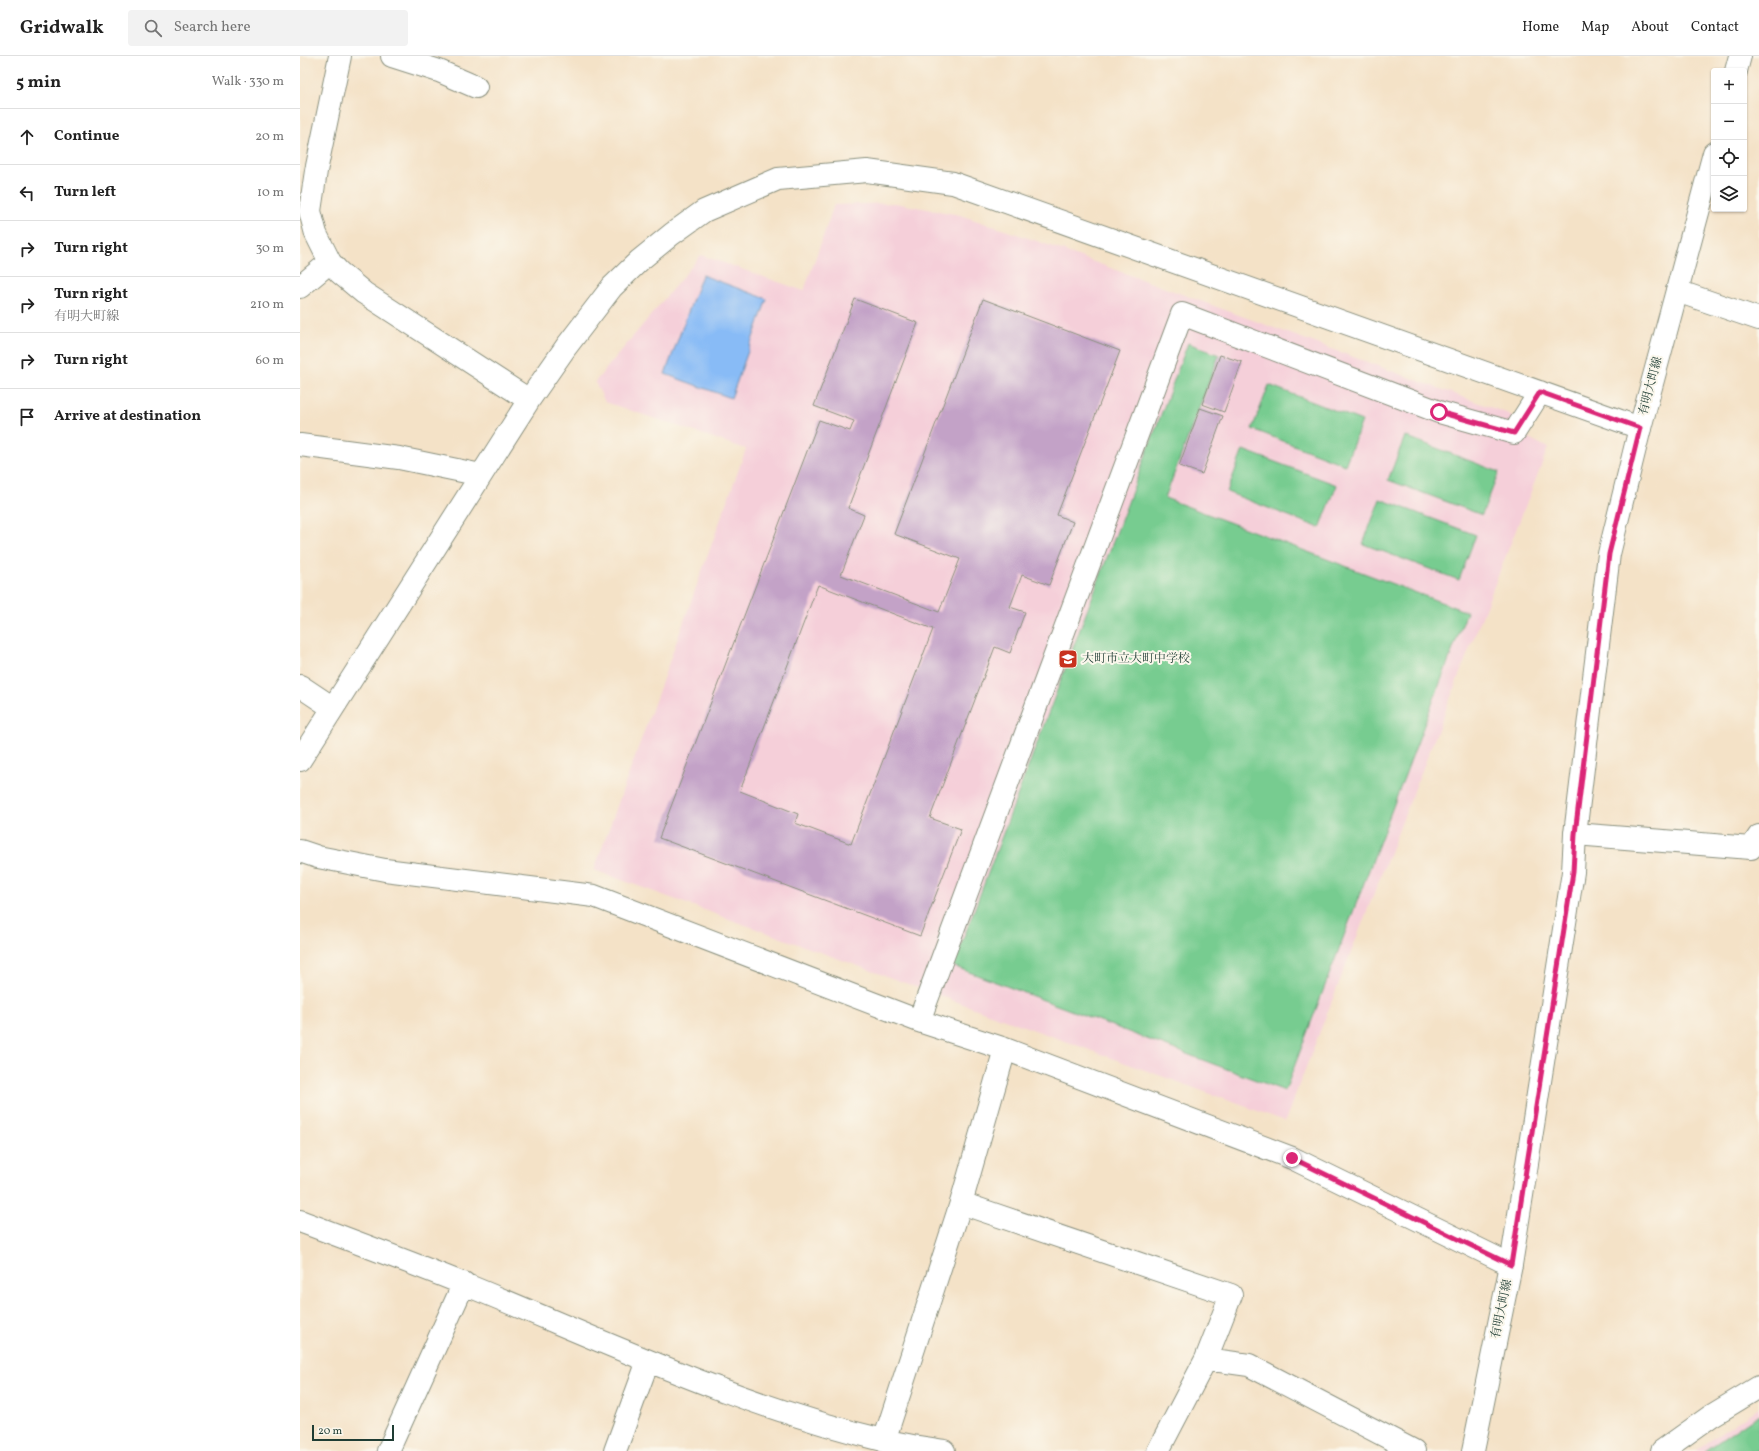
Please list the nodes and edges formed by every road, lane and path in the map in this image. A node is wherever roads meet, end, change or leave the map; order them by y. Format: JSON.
{"nodes":[{"id":1,"x":340,"y":56,"type":"edge"},
{"id":2,"x":392,"y":56,"type":"edge"},
{"id":3,"x":1740,"y":56,"type":"edge"},
{"id":4,"x":1737,"y":68,"type":"edge"},
{"id":5,"x":476,"y":87,"type":"dead end"},
{"id":6,"x":1711,"y":164,"type":"edge"},
{"id":7,"x":305,"y":220,"type":"edge"},
{"id":8,"x":330,"y":262,"type":"junction"},
{"id":9,"x":300,"y":287,"type":"edge"},
{"id":10,"x":1677,"y":292,"type":"junction"},
{"id":11,"x":1759,"y":319,"type":"edge"},
{"id":12,"x":1540,"y":392,"type":"junction"},
{"id":13,"x":529,"y":400,"type":"junction"},
{"id":14,"x":1640,"y":428,"type":"junction"},
{"id":15,"x":300,"y":445,"type":"edge"},
{"id":16,"x":481,"y":475,"type":"junction"},
{"id":17,"x":300,"y":686,"type":"edge"},
{"id":18,"x":333,"y":708,"type":"junction"},
{"id":19,"x":300,"y":760,"type":"edge"},
{"id":20,"x":1575,"y":834,"type":"junction"},
{"id":21,"x":1759,"y":836,"type":"edge"},
{"id":22,"x":300,"y":851,"type":"edge"},
{"id":23,"x":918,"y":1021,"type":"junction"},
{"id":24,"x":1005,"y":1049,"type":"junction"},
{"id":25,"x":961,"y":1203,"type":"junction"},
{"id":26,"x":300,"y":1221,"type":"edge"},
{"id":27,"x":1511,"y":1265,"type":"junction"},
{"id":28,"x":464,"y":1283,"type":"junction"},
{"id":29,"x":1206,"y":1359,"type":"junction"},
{"id":30,"x":648,"y":1361,"type":"junction"},
{"id":31,"x":1759,"y":1387,"type":"edge"},
{"id":32,"x":884,"y":1441,"type":"junction"},
{"id":33,"x":388,"y":1451,"type":"edge"},
{"id":34,"x":615,"y":1451,"type":"edge"},
{"id":35,"x":944,"y":1451,"type":"edge"},
{"id":36,"x":1158,"y":1451,"type":"edge"},
{"id":37,"x":1414,"y":1451,"type":"edge"},
{"id":38,"x":1473,"y":1451,"type":"edge"},
{"id":39,"x":1662,"y":1451,"type":"edge"}],
"edges":[{"from":1,"to":7,"type":"street"},
{"from":2,"to":5,"type":"street"},
{"from":3,"to":4,"type":"street"},
{"from":6,"to":10,"type":"street","name":"有明大町線"},
{"from":7,"to":8,"type":"street"},
{"from":8,"to":9,"type":"street"},
{"from":8,"to":13,"type":"street"},
{"from":10,"to":11,"type":"street"},
{"from":10,"to":14,"type":"street","name":"有明大町線"},
{"from":12,"to":13,"type":"street"},
{"from":12,"to":14,"type":"street"},
{"from":12,"to":23,"type":"street"},
{"from":13,"to":16,"type":"street"},
{"from":14,"to":20,"type":"street","name":"有明大町線"},
{"from":15,"to":16,"type":"street"},
{"from":16,"to":18,"type":"street"},
{"from":17,"to":18,"type":"street"},
{"from":18,"to":19,"type":"street"},
{"from":20,"to":21,"type":"street"},
{"from":20,"to":27,"type":"street","name":"有明大町線"},
{"from":22,"to":23,"type":"street"},
{"from":23,"to":24,"type":"street"},
{"from":24,"to":25,"type":"street"},
{"from":24,"to":27,"type":"street"},
{"from":25,"to":29,"type":"street"},
{"from":25,"to":32,"type":"street"},
{"from":26,"to":28,"type":"street"},
{"from":27,"to":38,"type":"street","name":"有明大町線"},
{"from":28,"to":30,"type":"street"},
{"from":28,"to":33,"type":"street"},
{"from":29,"to":36,"type":"street"},
{"from":29,"to":37,"type":"street"},
{"from":30,"to":32,"type":"street"},
{"from":30,"to":34,"type":"street"},
{"from":31,"to":39,"type":"street"},
{"from":32,"to":35,"type":"street"}]}
